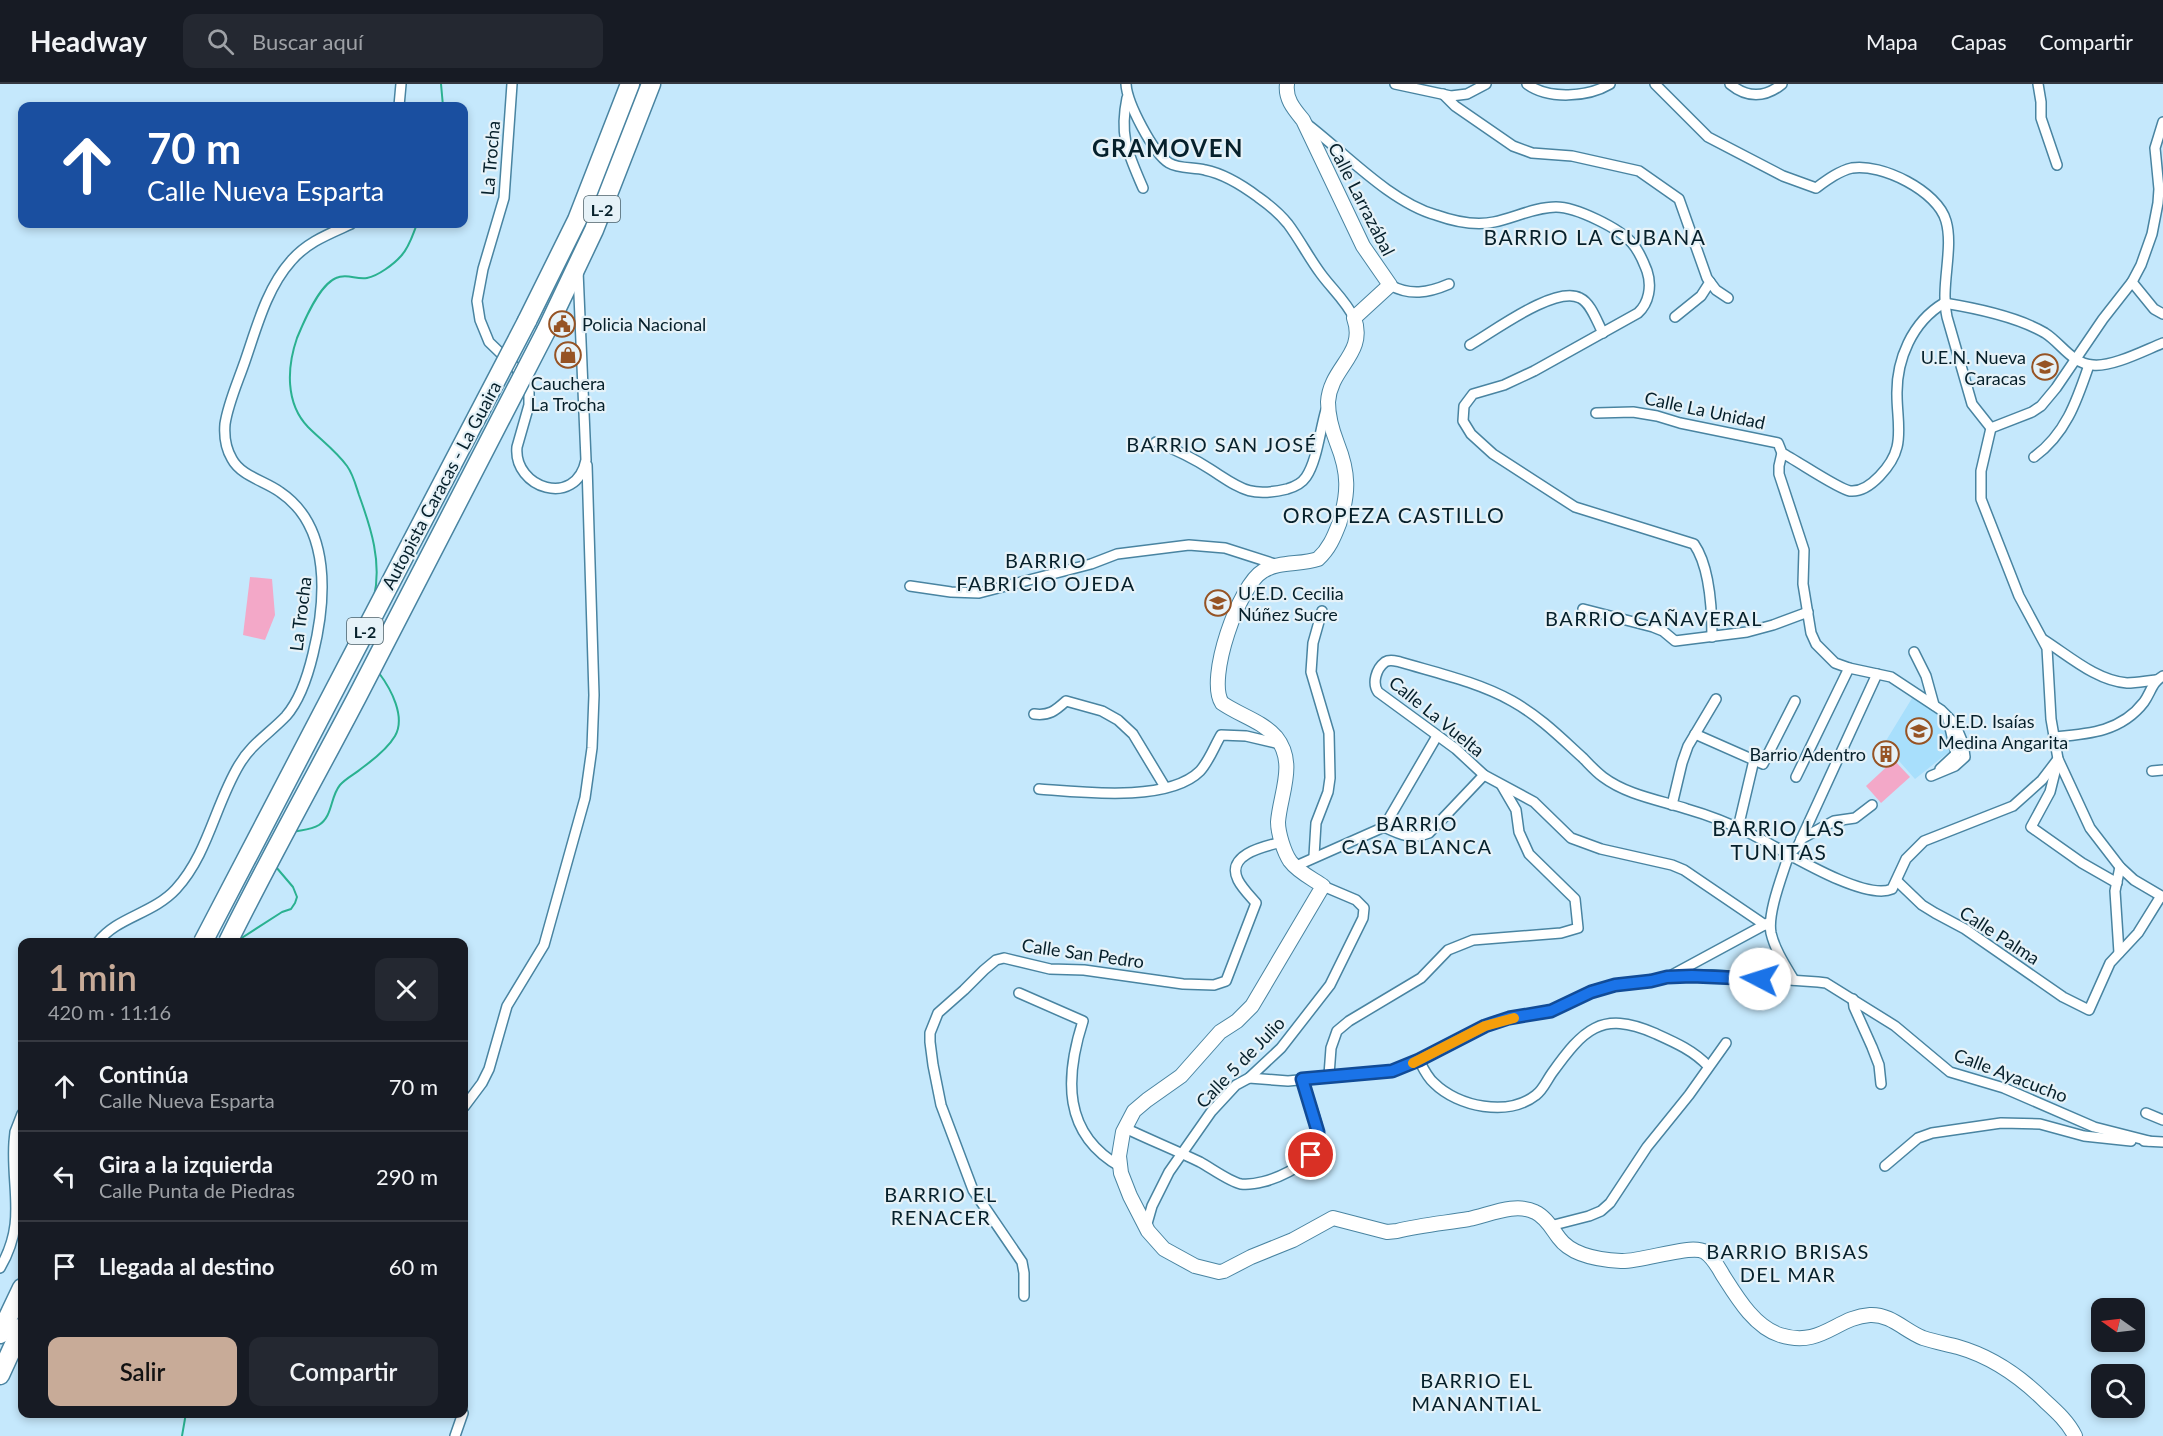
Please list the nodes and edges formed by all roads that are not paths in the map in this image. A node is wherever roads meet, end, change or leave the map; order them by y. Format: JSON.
{"nodes":[{"id":1,"x":401,"y":84,"type":"edge"},
{"id":2,"x":512,"y":84,"type":"edge"},
{"id":3,"x":630,"y":84,"type":"edge"},
{"id":4,"x":651,"y":84,"type":"edge"},
{"id":5,"x":1126,"y":84,"type":"edge"},
{"id":6,"x":1287,"y":84,"type":"edge"},
{"id":7,"x":1395,"y":84,"type":"edge"},
{"id":8,"x":1486,"y":84,"type":"edge"},
{"id":9,"x":1527,"y":84,"type":"edge"},
{"id":10,"x":1610,"y":84,"type":"edge"},
{"id":11,"x":1655,"y":84,"type":"edge"},
{"id":12,"x":1730,"y":84,"type":"edge"},
{"id":13,"x":1782,"y":84,"type":"edge"},
{"id":14,"x":2038,"y":84,"type":"edge"},
{"id":15,"x":1443,"y":94,"type":"junction"},
{"id":16,"x":1128,"y":96,"type":"junction"},
{"id":17,"x":399,"y":102,"type":"edge"},
{"id":18,"x":1303,"y":120,"type":"junction"},
{"id":19,"x":2163,"y":122,"type":"edge"},
{"id":20,"x":2057,"y":165,"type":"dead end"},
{"id":21,"x":1143,"y":188,"type":"dead end"},
{"id":22,"x":343,"y":228,"type":"edge"},
{"id":23,"x":577,"y":266,"type":"junction"},
{"id":24,"x":1710,"y":282,"type":"junction"},
{"id":25,"x":2132,"y":282,"type":"junction"},
{"id":26,"x":1449,"y":284,"type":"dead end"},
{"id":27,"x":1390,"y":285,"type":"junction"},
{"id":28,"x":1728,"y":298,"type":"dead end"},
{"id":29,"x":1944,"y":303,"type":"junction"},
{"id":30,"x":2163,"y":314,"type":"edge"},
{"id":31,"x":1675,"y":317,"type":"dead end"},
{"id":32,"x":1354,"y":318,"type":"junction"},
{"id":33,"x":1603,"y":333,"type":"junction"},
{"id":34,"x":2163,"y":343,"type":"edge"},
{"id":35,"x":1470,"y":345,"type":"dead end"},
{"id":36,"x":2076,"y":360,"type":"junction"},
{"id":37,"x":2089,"y":365,"type":"junction"},
{"id":38,"x":1328,"y":402,"type":"junction"},
{"id":39,"x":1596,"y":413,"type":"dead end"},
{"id":40,"x":1991,"y":428,"type":"junction"},
{"id":41,"x":1156,"y":442,"type":"dead end"},
{"id":42,"x":586,"y":451,"type":"junction"},
{"id":43,"x":1782,"y":453,"type":"junction"},
{"id":44,"x":2034,"y":457,"type":"dead end"},
{"id":45,"x":1280,"y":566,"type":"junction"},
{"id":46,"x":910,"y":586,"type":"dead end"},
{"id":47,"x":1583,"y":609,"type":"dead end"},
{"id":48,"x":1322,"y":611,"type":"dead end"},
{"id":49,"x":1808,"y":612,"type":"junction"},
{"id":50,"x":1712,"y":637,"type":"junction"},
{"id":51,"x":2044,"y":640,"type":"junction"},
{"id":52,"x":1914,"y":652,"type":"dead end"},
{"id":53,"x":1849,"y":668,"type":"junction"},
{"id":54,"x":1877,"y":674,"type":"junction"},
{"id":55,"x":2159,"y":678,"type":"edge"},
{"id":56,"x":1716,"y":699,"type":"dead end"},
{"id":57,"x":1795,"y":701,"type":"dead end"},
{"id":58,"x":1941,"y":710,"type":"junction"},
{"id":59,"x":1034,"y":714,"type":"dead end"},
{"id":60,"x":1695,"y":734,"type":"junction"},
{"id":61,"x":1437,"y":736,"type":"junction"},
{"id":62,"x":2054,"y":737,"type":"junction"},
{"id":63,"x":1280,"y":744,"type":"junction"},
{"id":64,"x":2058,"y":759,"type":"junction"},
{"id":65,"x":1754,"y":760,"type":"junction"},
{"id":66,"x":2163,"y":770,"type":"edge"},
{"id":67,"x":2152,"y":771,"type":"dead end"},
{"id":68,"x":1484,"y":775,"type":"junction"},
{"id":69,"x":1796,"y":777,"type":"dead end"},
{"id":70,"x":1502,"y":785,"type":"junction"},
{"id":71,"x":1165,"y":787,"type":"junction"},
{"id":72,"x":1038,"y":789,"type":"dead end"},
{"id":73,"x":1672,"y":804,"type":"junction"},
{"id":74,"x":1872,"y":805,"type":"dead end"},
{"id":75,"x":1384,"y":827,"type":"junction"},
{"id":76,"x":1738,"y":828,"type":"junction"},
{"id":77,"x":1801,"y":839,"type":"junction"},
{"id":78,"x":1282,"y":842,"type":"junction"},
{"id":79,"x":1789,"y":854,"type":"junction"},
{"id":80,"x":1314,"y":856,"type":"junction"},
{"id":81,"x":1296,"y":866,"type":"junction"},
{"id":82,"x":2120,"y":867,"type":"junction"},
{"id":83,"x":1897,"y":881,"type":"junction"},
{"id":84,"x":2117,"y":883,"type":"junction"},
{"id":85,"x":1323,"y":886,"type":"junction"},
{"id":86,"x":2162,"y":897,"type":"edge"},
{"id":87,"x":1768,"y":923,"type":"junction"},
{"id":88,"x":102,"y":938,"type":"edge"},
{"id":89,"x":205,"y":938,"type":"edge"},
{"id":90,"x":230,"y":938,"type":"edge"},
{"id":91,"x":2119,"y":952,"type":"junction"},
{"id":92,"x":1667,"y":977,"type":"junction"},
{"id":93,"x":1794,"y":980,"type":"junction"},
{"id":94,"x":1019,"y":993,"type":"dead end"},
{"id":95,"x":1853,"y":999,"type":"junction"},
{"id":96,"x":1726,"y":1043,"type":"dead end"},
{"id":97,"x":1419,"y":1060,"type":"junction"},
{"id":98,"x":1708,"y":1066,"type":"junction"},
{"id":99,"x":1329,"y":1076,"type":"junction"},
{"id":100,"x":1249,"y":1078,"type":"junction"},
{"id":101,"x":1302,"y":1079,"type":"junction"},
{"id":102,"x":1881,"y":1084,"type":"dead end"},
{"id":103,"x":468,"y":1102,"type":"edge"},
{"id":104,"x":2146,"y":1113,"type":"dead end"},
{"id":105,"x":2163,"y":1120,"type":"edge"},
{"id":106,"x":18,"y":1124,"type":"edge"},
{"id":107,"x":1125,"y":1128,"type":"junction"},
{"id":108,"x":2149,"y":1142,"type":"junction"},
{"id":109,"x":2163,"y":1142,"type":"edge"},
{"id":110,"x":1182,"y":1155,"type":"junction"},
{"id":111,"x":1886,"y":1166,"type":"dead end"},
{"id":112,"x":1121,"y":1167,"type":"junction"},
{"id":113,"x":1550,"y":1226,"type":"junction"},
{"id":114,"x":1146,"y":1227,"type":"junction"},
{"id":115,"x":0,"y":1268,"type":"edge"},
{"id":116,"x":18,"y":1296,"type":"edge"},
{"id":117,"x":1024,"y":1296,"type":"dead end"},
{"id":118,"x":13,"y":1333,"type":"edge"},
{"id":119,"x":0,"y":1375,"type":"edge"},
{"id":120,"x":461,"y":1418,"type":"edge"},
{"id":121,"x":455,"y":1436,"type":"edge"},
{"id":122,"x":2075,"y":1436,"type":"edge"}],
"edges":[{"from":1,"to":17,"type":"street"},
{"from":2,"to":42,"type":"street","name":"La Trocha"},
{"from":3,"to":89,"type":"highway","name":"Autopista Caracas - La Guaira","number":"L-2","bridge":true},
{"from":4,"to":23,"type":"highway","name":"Autopista Caracas - La Guaira","number":"L-2"},
{"from":5,"to":16,"type":"street"},
{"from":6,"to":18,"type":"street","name":"Calle Larrazábal"},
{"from":7,"to":15,"type":"street"},
{"from":8,"to":15,"type":"street"},
{"from":9,"to":10,"type":"street"},
{"from":11,"to":29,"type":"street"},
{"from":12,"to":13,"type":"street"},
{"from":14,"to":20,"type":"street"},
{"from":15,"to":24,"type":"street"},
{"from":16,"to":21,"type":"street"},
{"from":16,"to":32,"type":"street"},
{"from":18,"to":27,"type":"street","name":"Calle Larrazábal"},
{"from":18,"to":33,"type":"street"},
{"from":19,"to":25,"type":"street"},
{"from":22,"to":88,"type":"street","name":"La Trocha"},
{"from":23,"to":42,"type":"street","name":"La Trocha"},
{"from":23,"to":90,"type":"highway","name":"Autopista Caracas - La Guaira","number":"L-2","bridge":true},
{"from":24,"to":28,"type":"street"},
{"from":24,"to":31,"type":"street"},
{"from":25,"to":30,"type":"street"},
{"from":25,"to":36,"type":"street"},
{"from":26,"to":27,"type":"street"},
{"from":27,"to":32,"type":"street"},
{"from":29,"to":36,"type":"street"},
{"from":29,"to":40,"type":"street"},
{"from":29,"to":43,"type":"street","name":"Calle La Unidad"},
{"from":32,"to":38,"type":"street"},
{"from":33,"to":35,"type":"street"},
{"from":33,"to":50,"type":"street"},
{"from":34,"to":37,"type":"street"},
{"from":36,"to":37,"type":"street"},
{"from":36,"to":40,"type":"street"},
{"from":37,"to":44,"type":"street"},
{"from":38,"to":41,"type":"street"},
{"from":38,"to":45,"type":"street"},
{"from":39,"to":43,"type":"street","name":"Calle La Unidad"},
{"from":40,"to":51,"type":"street"},
{"from":42,"to":103,"type":"street"},
{"from":43,"to":49,"type":"street"},
{"from":45,"to":46,"type":"street"},
{"from":45,"to":63,"type":"street"},
{"from":47,"to":50,"type":"street"},
{"from":48,"to":80,"type":"street"},
{"from":49,"to":50,"type":"street"},
{"from":49,"to":53,"type":"street"},
{"from":51,"to":55,"type":"street"},
{"from":51,"to":62,"type":"street"},
{"from":52,"to":58,"type":"street"},
{"from":53,"to":54,"type":"street"},
{"from":53,"to":69,"type":"street"},
{"from":54,"to":58,"type":"street"},
{"from":54,"to":77,"type":"street"},
{"from":55,"to":62,"type":"street"},
{"from":56,"to":60,"type":"street"},
{"from":57,"to":65,"type":"street"},
{"from":58,"to":58,"type":"street"},
{"from":59,"to":71,"type":"street"},
{"from":60,"to":65,"type":"street"},
{"from":60,"to":73,"type":"street"},
{"from":61,"to":68,"type":"street","name":"Calle La Vuelta"},
{"from":61,"to":73,"type":"street","name":"Calle La Vuelta"},
{"from":61,"to":75,"type":"street"},
{"from":62,"to":64,"type":"street"},
{"from":63,"to":71,"type":"street"},
{"from":63,"to":78,"type":"street"},
{"from":64,"to":82,"type":"street"},
{"from":64,"to":83,"type":"street"},
{"from":64,"to":84,"type":"street"},
{"from":65,"to":76,"type":"street"},
{"from":66,"to":67,"type":"street"},
{"from":68,"to":70,"type":"street","name":"Calle La Vuelta"},
{"from":68,"to":75,"type":"street"},
{"from":70,"to":87,"type":"street","name":"Calle La Vuelta"},
{"from":70,"to":99,"type":"street"},
{"from":71,"to":72,"type":"street"},
{"from":73,"to":76,"type":"street"},
{"from":74,"to":77,"type":"street"},
{"from":75,"to":80,"type":"street"},
{"from":76,"to":79,"type":"street"},
{"from":77,"to":79,"type":"street"},
{"from":78,"to":81,"type":"street"},
{"from":78,"to":117,"type":"street","name":"Calle San Pedro"},
{"from":79,"to":83,"type":"street"},
{"from":79,"to":87,"type":"street"},
{"from":80,"to":81,"type":"street"},
{"from":81,"to":85,"type":"street"},
{"from":82,"to":84,"type":"street"},
{"from":82,"to":86,"type":"street"},
{"from":83,"to":91,"type":"street","name":"Calle Palma"},
{"from":84,"to":91,"type":"street"},
{"from":85,"to":100,"type":"street","name":"Calle 5 de Julio"},
{"from":85,"to":107,"type":"street"},
{"from":86,"to":91,"type":"street"},
{"from":87,"to":92,"type":"street"},
{"from":87,"to":93,"type":"street"},
{"from":92,"to":93,"type":"street","name":"Calle Ayacucho"},
{"from":92,"to":97,"type":"street"},
{"from":93,"to":95,"type":"street","name":"Calle Ayacucho"},
{"from":94,"to":112,"type":"street"},
{"from":95,"to":102,"type":"street"},
{"from":95,"to":108,"type":"street","name":"Calle Ayacucho"},
{"from":96,"to":98,"type":"street"},
{"from":97,"to":98,"type":"street"},
{"from":97,"to":99,"type":"street"},
{"from":98,"to":113,"type":"street"},
{"from":99,"to":101,"type":"street"},
{"from":100,"to":101,"type":"street"},
{"from":100,"to":110,"type":"street","name":"Calle 5 de Julio"},
{"from":101,"to":110,"type":"street"},
{"from":104,"to":105,"type":"street"},
{"from":106,"to":115,"type":"street"},
{"from":107,"to":110,"type":"street"},
{"from":107,"to":112,"type":"street"},
{"from":108,"to":109,"type":"street"},
{"from":108,"to":111,"type":"street"},
{"from":110,"to":114,"type":"street","name":"Calle 5 de Julio"},
{"from":112,"to":114,"type":"street"},
{"from":113,"to":114,"type":"street"},
{"from":113,"to":122,"type":"street"},
{"from":116,"to":118,"type":"highway"},
{"from":118,"to":119,"type":"highway"},
{"from":120,"to":121,"type":"street"}]}
